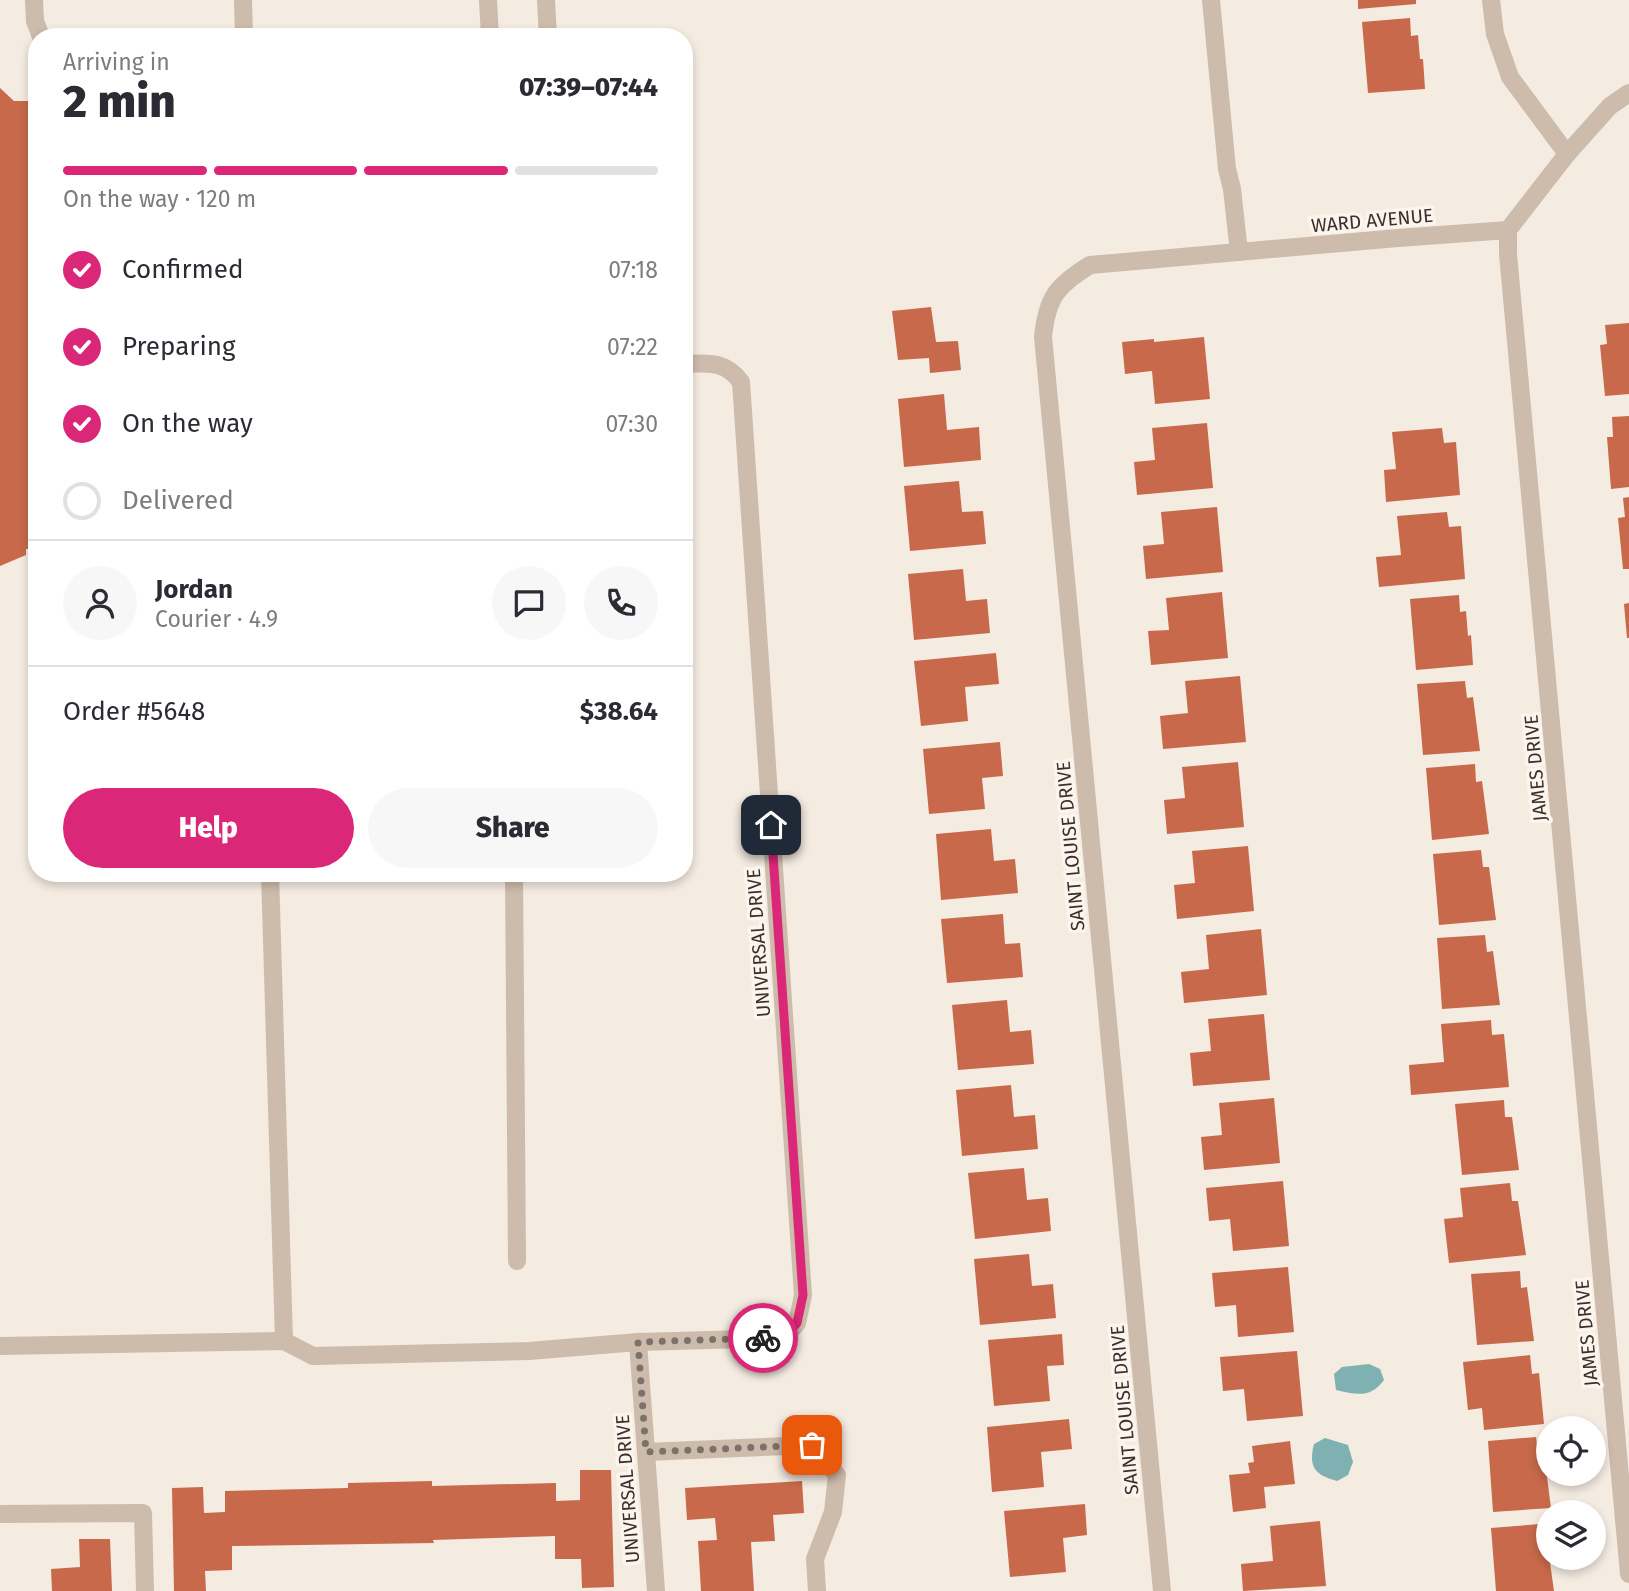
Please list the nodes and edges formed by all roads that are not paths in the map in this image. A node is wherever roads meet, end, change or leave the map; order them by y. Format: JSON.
{"nodes":[{"id":1,"x":34,"y":0,"type":"edge"},
{"id":2,"x":243,"y":0,"type":"edge"},
{"id":3,"x":488,"y":0,"type":"edge"},
{"id":4,"x":546,"y":0,"type":"edge"},
{"id":5,"x":1211,"y":0,"type":"edge"},
{"id":6,"x":1491,"y":0,"type":"edge"},
{"id":7,"x":38,"y":28,"type":"edge"},
{"id":8,"x":244,"y":28,"type":"edge"},
{"id":9,"x":490,"y":28,"type":"edge"},
{"id":10,"x":548,"y":28,"type":"edge"},
{"id":11,"x":1629,"y":93,"type":"edge"},
{"id":12,"x":1567,"y":154,"type":"junction"},
{"id":13,"x":1508,"y":230,"type":"junction"},
{"id":14,"x":1239,"y":252,"type":"junction"},
{"id":15,"x":693,"y":366,"type":"edge"},
{"id":16,"x":270,"y":882,"type":"edge"},
{"id":17,"x":514,"y":882,"type":"edge"},
{"id":18,"x":517,"y":1261,"type":"dead end"},
{"id":19,"x":284,"y":1341,"type":"junction"},
{"id":20,"x":638,"y":1342,"type":"junction"},
{"id":21,"x":0,"y":1346,"type":"edge"},
{"id":22,"x":646,"y":1452,"type":"junction"},
{"id":23,"x":0,"y":1514,"type":"edge"},
{"id":24,"x":1629,"y":1574,"type":"edge"},
{"id":25,"x":145,"y":1591,"type":"edge"},
{"id":26,"x":656,"y":1591,"type":"edge"},
{"id":27,"x":817,"y":1591,"type":"edge"},
{"id":28,"x":1162,"y":1591,"type":"edge"}],
"edges":[{"from":1,"to":7,"type":"street"},
{"from":2,"to":8,"type":"street"},
{"from":3,"to":9,"type":"street"},
{"from":4,"to":10,"type":"street"},
{"from":5,"to":14,"type":"street"},
{"from":6,"to":12,"type":"street"},
{"from":11,"to":12,"type":"street"},
{"from":12,"to":13,"type":"street"},
{"from":13,"to":14,"type":"street","name":"WARD AVENUE"},
{"from":13,"to":24,"type":"street","name":"JAMES DRIVE"},
{"from":14,"to":28,"type":"street","name":"SAINT LOUISE DRIVE"},
{"from":15,"to":20,"type":"street","name":"UNIVERSAL DRIVE"},
{"from":16,"to":19,"type":"street"},
{"from":17,"to":18,"type":"street"},
{"from":19,"to":20,"type":"street"},
{"from":19,"to":21,"type":"street"},
{"from":20,"to":22,"type":"street","name":"UNIVERSAL DRIVE"},
{"from":22,"to":26,"type":"street","name":"UNIVERSAL DRIVE"},
{"from":22,"to":27,"type":"street"},
{"from":23,"to":25,"type":"street"}]}
